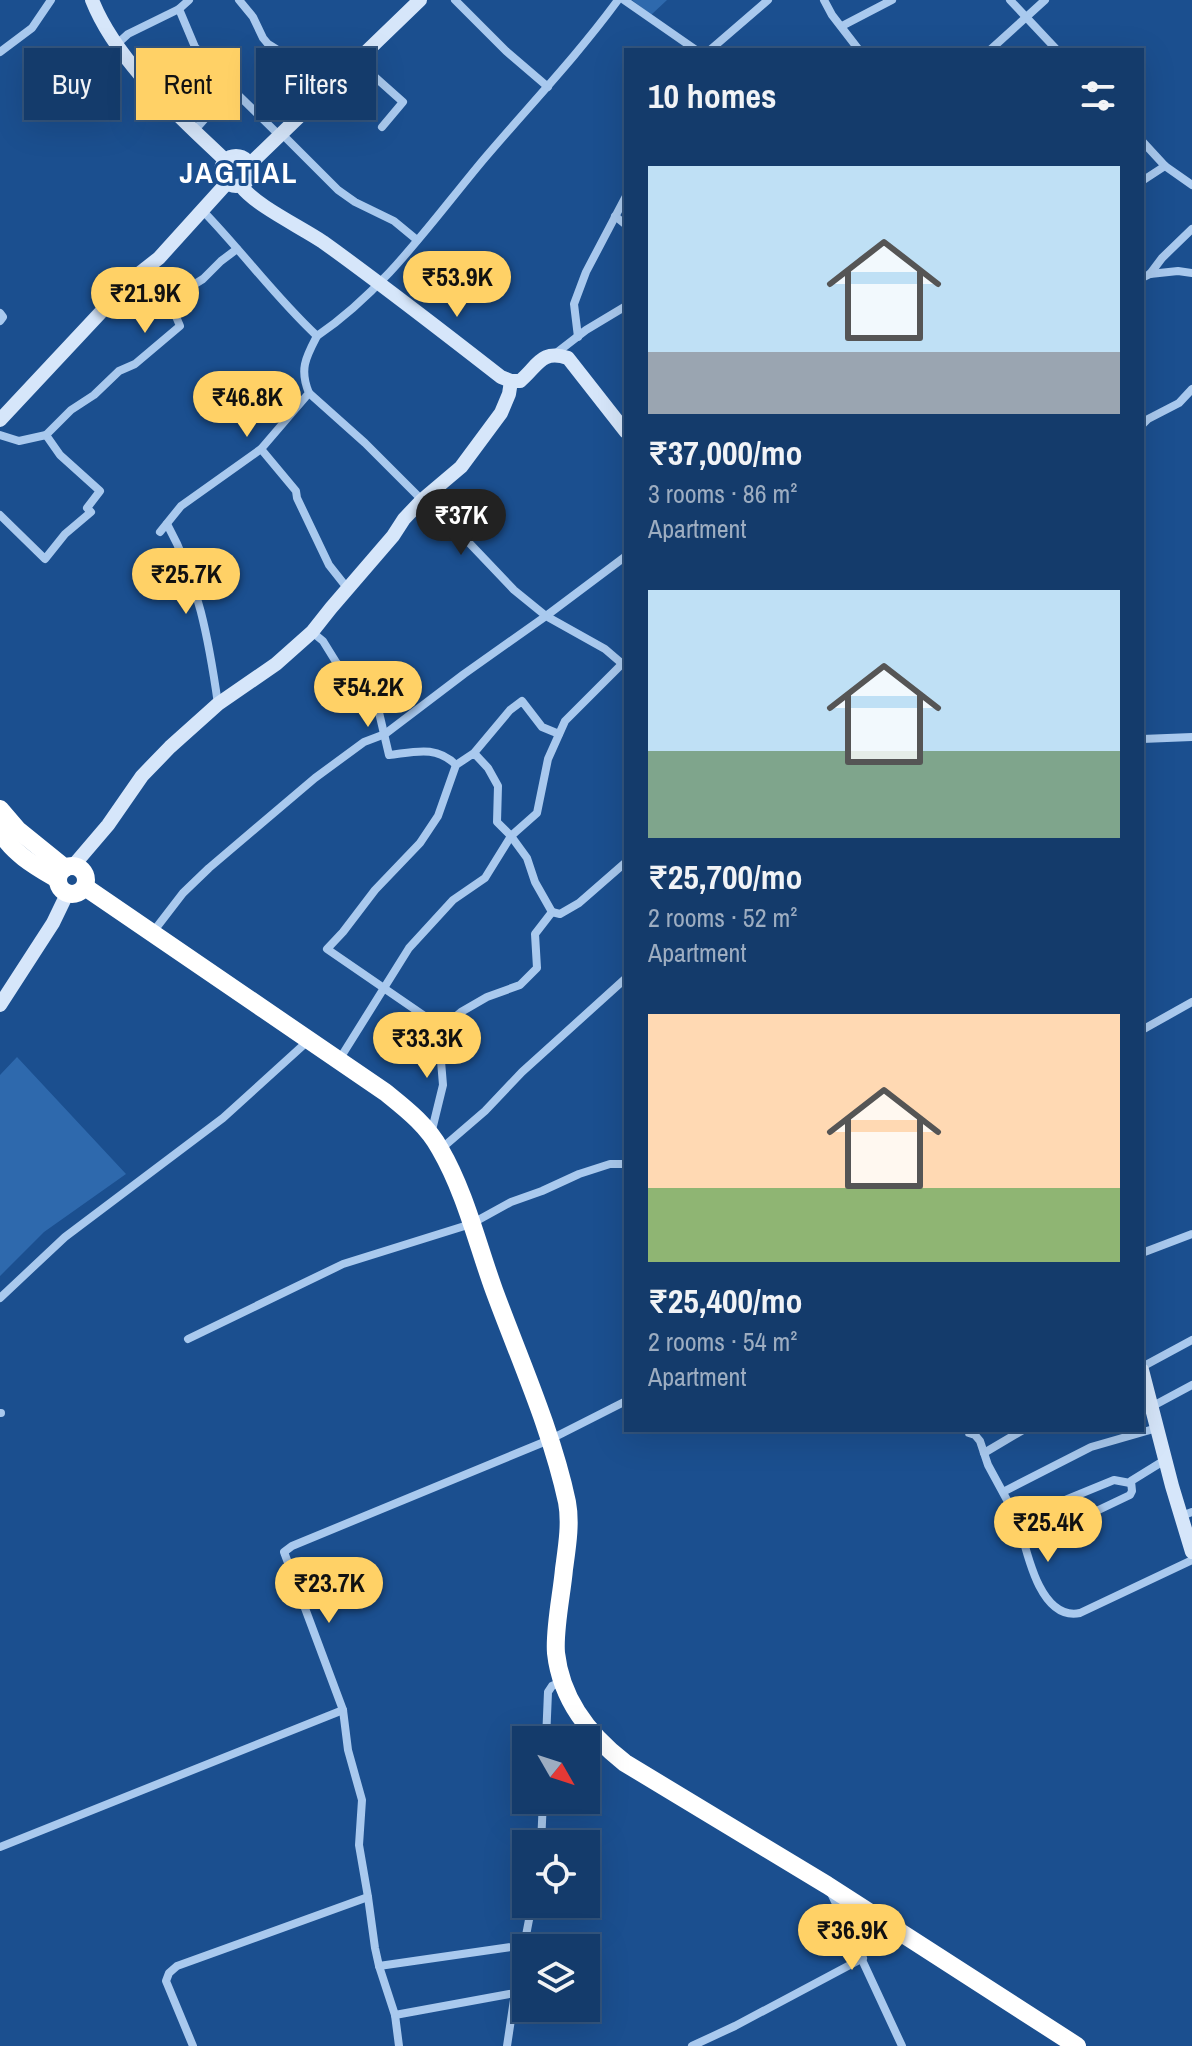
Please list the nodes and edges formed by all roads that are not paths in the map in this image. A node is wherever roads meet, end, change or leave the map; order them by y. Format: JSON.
{"nodes":[{"id":1,"x":51,"y":0,"type":"edge"},
{"id":2,"x":92,"y":0,"type":"edge"},
{"id":3,"x":189,"y":0,"type":"edge"},
{"id":4,"x":239,"y":0,"type":"edge"},
{"id":5,"x":420,"y":0,"type":"edge"},
{"id":6,"x":455,"y":0,"type":"edge"},
{"id":7,"x":618,"y":0,"type":"edge"},
{"id":8,"x":624,"y":0,"type":"edge"},
{"id":9,"x":768,"y":0,"type":"edge"},
{"id":10,"x":824,"y":0,"type":"edge"},
{"id":11,"x":892,"y":0,"type":"edge"},
{"id":12,"x":1010,"y":0,"type":"edge"},
{"id":13,"x":1045,"y":0,"type":"edge"},
{"id":14,"x":179,"y":9,"type":"junction"},
{"id":15,"x":1027,"y":18,"type":"junction"},
{"id":16,"x":842,"y":26,"type":"junction"},
{"id":17,"x":117,"y":44,"type":"junction"},
{"id":18,"x":196,"y":48,"type":"edge"},
{"id":19,"x":274,"y":48,"type":"edge"},
{"id":20,"x":370,"y":48,"type":"edge"},
{"id":21,"x":692,"y":48,"type":"edge"},
{"id":22,"x":712,"y":48,"type":"edge"},
{"id":23,"x":858,"y":48,"type":"edge"},
{"id":24,"x":992,"y":48,"type":"edge"},
{"id":25,"x":1055,"y":48,"type":"edge"},
{"id":26,"x":0,"y":52,"type":"edge"},
{"id":27,"x":376,"y":78,"type":"edge"},
{"id":28,"x":548,"y":87,"type":"junction"},
{"id":29,"x":240,"y":96,"type":"edge"},
{"id":30,"x":204,"y":120,"type":"edge"},
{"id":31,"x":295,"y":120,"type":"edge"},
{"id":32,"x":382,"y":127,"type":"dead end"},
{"id":33,"x":194,"y":131,"type":"junction"},
{"id":34,"x":280,"y":134,"type":"junction"},
{"id":35,"x":1144,"y":143,"type":"edge"},
{"id":36,"x":225,"y":160,"type":"junction"},
{"id":37,"x":250,"y":164,"type":"junction"},
{"id":38,"x":1165,"y":166,"type":"junction"},
{"id":39,"x":1144,"y":180,"type":"edge"},
{"id":40,"x":234,"y":185,"type":"junction"},
{"id":41,"x":1192,"y":185,"type":"edge"},
{"id":42,"x":624,"y":200,"type":"edge"},
{"id":43,"x":202,"y":210,"type":"junction"},
{"id":44,"x":615,"y":216,"type":"junction"},
{"id":45,"x":624,"y":223,"type":"edge"},
{"id":46,"x":1192,"y":229,"type":"edge"},
{"id":47,"x":417,"y":240,"type":"junction"},
{"id":48,"x":237,"y":249,"type":"junction"},
{"id":49,"x":1192,"y":273,"type":"edge"},
{"id":50,"x":1146,"y":276,"type":"edge"},
{"id":51,"x":379,"y":283,"type":"junction"},
{"id":52,"x":624,"y":307,"type":"edge"},
{"id":53,"x":0,"y":313,"type":"edge"},
{"id":54,"x":0,"y":321,"type":"edge"},
{"id":55,"x":317,"y":336,"type":"junction"},
{"id":56,"x":578,"y":337,"type":"junction"},
{"id":57,"x":555,"y":354,"type":"junction"},
{"id":58,"x":511,"y":381,"type":"junction"},
{"id":59,"x":1192,"y":389,"type":"edge"},
{"id":60,"x":309,"y":393,"type":"junction"},
{"id":61,"x":0,"y":420,"type":"edge"},
{"id":62,"x":1144,"y":423,"type":"edge"},
{"id":63,"x":624,"y":429,"type":"edge"},
{"id":64,"x":0,"y":435,"type":"edge"},
{"id":65,"x":46,"y":435,"type":"junction"},
{"id":66,"x":261,"y":449,"type":"junction"},
{"id":67,"x":422,"y":500,"type":"junction"},
{"id":68,"x":0,"y":515,"type":"edge"},
{"id":69,"x":167,"y":524,"type":"junction"},
{"id":70,"x":160,"y":532,"type":"dead end"},
{"id":71,"x":624,"y":558,"type":"edge"},
{"id":72,"x":348,"y":589,"type":"junction"},
{"id":73,"x":546,"y":616,"type":"junction"},
{"id":74,"x":312,"y":632,"type":"junction"},
{"id":75,"x":624,"y":666,"type":"edge"},
{"id":76,"x":218,"y":704,"type":"junction"},
{"id":77,"x":385,"y":734,"type":"junction"},
{"id":78,"x":559,"y":734,"type":"junction"},
{"id":79,"x":1192,"y":737,"type":"edge"},
{"id":80,"x":1144,"y":739,"type":"edge"},
{"id":81,"x":474,"y":753,"type":"junction"},
{"id":82,"x":456,"y":765,"type":"junction"},
{"id":83,"x":0,"y":809,"type":"edge"},
{"id":84,"x":511,"y":836,"type":"junction"},
{"id":85,"x":6,"y":838,"type":"edge"},
{"id":86,"x":624,"y":864,"type":"edge"},
{"id":87,"x":66,"y":877,"type":"junction"},
{"id":88,"x":552,"y":912,"type":"junction"},
{"id":89,"x":152,"y":933,"type":"junction"},
{"id":90,"x":624,"y":980,"type":"edge"},
{"id":91,"x":383,"y":988,"type":"junction"},
{"id":92,"x":1192,"y":1002,"type":"edge"},
{"id":93,"x":0,"y":1005,"type":"edge"},
{"id":94,"x":442,"y":1028,"type":"junction"},
{"id":95,"x":1144,"y":1029,"type":"edge"},
{"id":96,"x":309,"y":1040,"type":"junction"},
{"id":97,"x":339,"y":1060,"type":"junction"},
{"id":98,"x":436,"y":1142,"type":"junction"},
{"id":99,"x":624,"y":1164,"type":"edge"},
{"id":100,"x":471,"y":1224,"type":"junction"},
{"id":101,"x":1192,"y":1234,"type":"edge"},
{"id":102,"x":1144,"y":1252,"type":"edge"},
{"id":103,"x":0,"y":1298,"type":"edge"},
{"id":104,"x":188,"y":1339,"type":"dead end"},
{"id":105,"x":1192,"y":1340,"type":"edge"},
{"id":106,"x":1144,"y":1367,"type":"edge"},
{"id":107,"x":1144,"y":1377,"type":"edge"},
{"id":108,"x":1192,"y":1385,"type":"edge"},
{"id":109,"x":624,"y":1402,"type":"edge"},
{"id":110,"x":1151,"y":1407,"type":"junction"},
{"id":111,"x":1157,"y":1428,"type":"junction"},
{"id":112,"x":1020,"y":1432,"type":"edge"},
{"id":113,"x":1143,"y":1432,"type":"edge"},
{"id":114,"x":1144,"y":1432,"type":"edge"},
{"id":115,"x":969,"y":1433,"type":"dead end"},
{"id":116,"x":549,"y":1440,"type":"junction"},
{"id":117,"x":984,"y":1453,"type":"junction"},
{"id":118,"x":1165,"y":1460,"type":"junction"},
{"id":119,"x":1130,"y":1483,"type":"junction"},
{"id":120,"x":1003,"y":1492,"type":"junction"},
{"id":121,"x":1053,"y":1505,"type":"dead end"},
{"id":122,"x":1186,"y":1514,"type":"edge"},
{"id":123,"x":1069,"y":1524,"type":"dead end"},
{"id":124,"x":1192,"y":1552,"type":"edge"},
{"id":125,"x":1192,"y":1560,"type":"edge"},
{"id":126,"x":564,"y":1681,"type":"junction"},
{"id":127,"x":343,"y":1710,"type":"junction"},
{"id":128,"x":547,"y":1726,"type":"edge"},
{"id":129,"x":0,"y":1847,"type":"edge"},
{"id":130,"x":827,"y":1885,"type":"junction"},
{"id":131,"x":368,"y":1897,"type":"junction"},
{"id":132,"x":512,"y":1947,"type":"edge"},
{"id":133,"x":863,"y":1958,"type":"junction"},
{"id":134,"x":379,"y":1966,"type":"junction"},
{"id":135,"x":512,"y":1994,"type":"edge"},
{"id":136,"x":512,"y":2013,"type":"edge"},
{"id":137,"x":395,"y":2015,"type":"junction"},
{"id":138,"x":193,"y":2046,"type":"edge"},
{"id":139,"x":399,"y":2046,"type":"edge"},
{"id":140,"x":507,"y":2046,"type":"edge"},
{"id":141,"x":692,"y":2046,"type":"edge"},
{"id":142,"x":902,"y":2046,"type":"edge"},
{"id":143,"x":1077,"y":2046,"type":"edge"}],
"edges":[{"from":1,"to":26,"type":"street"},
{"from":2,"to":17,"type":"main road"},
{"from":3,"to":14,"type":"street"},
{"from":4,"to":19,"type":"street"},
{"from":5,"to":20,"type":"main road"},
{"from":6,"to":28,"type":"street"},
{"from":7,"to":28,"type":"street"},
{"from":8,"to":21,"type":"street"},
{"from":9,"to":22,"type":"street"},
{"from":10,"to":16,"type":"street"},
{"from":11,"to":16,"type":"street"},
{"from":12,"to":15,"type":"street"},
{"from":13,"to":15,"type":"street"},
{"from":14,"to":17,"type":"street"},
{"from":14,"to":18,"type":"street"},
{"from":15,"to":24,"type":"street"},
{"from":15,"to":25,"type":"street"},
{"from":16,"to":23,"type":"street"},
{"from":17,"to":33,"type":"main road"},
{"from":27,"to":32,"type":"street"},
{"from":28,"to":47,"type":"street"},
{"from":29,"to":34,"type":"street"},
{"from":30,"to":33,"type":"street"},
{"from":31,"to":34,"type":"main road"},
{"from":33,"to":36,"type":"main road"},
{"from":34,"to":37,"type":"main road"},
{"from":34,"to":47,"type":"street"},
{"from":35,"to":38,"type":"street"},
{"from":36,"to":37,"type":"main road"},
{"from":36,"to":40,"type":"main road"},
{"from":37,"to":40,"type":"main road"},
{"from":38,"to":39,"type":"street"},
{"from":38,"to":41,"type":"street"},
{"from":40,"to":43,"type":"main road"},
{"from":40,"to":51,"type":"main road"},
{"from":42,"to":44,"type":"street"},
{"from":43,"to":48,"type":"street"},
{"from":43,"to":61,"type":"main road"},
{"from":44,"to":45,"type":"street"},
{"from":44,"to":56,"type":"street"},
{"from":46,"to":50,"type":"street"},
{"from":47,"to":51,"type":"street"},
{"from":48,"to":55,"type":"street"},
{"from":48,"to":65,"type":"street"},
{"from":49,"to":50,"type":"street"},
{"from":51,"to":55,"type":"street"},
{"from":51,"to":58,"type":"main road"},
{"from":52,"to":56,"type":"street"},
{"from":53,"to":54,"type":"street"},
{"from":55,"to":60,"type":"street"},
{"from":56,"to":57,"type":"street"},
{"from":57,"to":58,"type":"main road"},
{"from":57,"to":63,"type":"main road"},
{"from":58,"to":67,"type":"main road"},
{"from":59,"to":62,"type":"street"},
{"from":60,"to":66,"type":"street"},
{"from":60,"to":67,"type":"street"},
{"from":64,"to":65,"type":"street"},
{"from":65,"to":68,"type":"street"},
{"from":66,"to":69,"type":"street"},
{"from":66,"to":72,"type":"street"},
{"from":67,"to":72,"type":"main road"},
{"from":67,"to":73,"type":"street"},
{"from":69,"to":70,"type":"street"},
{"from":69,"to":76,"type":"street"},
{"from":71,"to":73,"type":"street"},
{"from":72,"to":74,"type":"main road"},
{"from":73,"to":75,"type":"street"},
{"from":73,"to":77,"type":"street"},
{"from":74,"to":76,"type":"main road"},
{"from":74,"to":77,"type":"street"},
{"from":75,"to":78,"type":"street"},
{"from":76,"to":87,"type":"main road"},
{"from":77,"to":82,"type":"street"},
{"from":77,"to":89,"type":"street"},
{"from":78,"to":81,"type":"street"},
{"from":78,"to":84,"type":"street"},
{"from":79,"to":80,"type":"street"},
{"from":81,"to":82,"type":"street"},
{"from":81,"to":84,"type":"street"},
{"from":82,"to":91,"type":"street"},
{"from":83,"to":85,"type":"highway"},
{"from":84,"to":88,"type":"street"},
{"from":84,"to":91,"type":"street"},
{"from":85,"to":87,"type":"highway"},
{"from":86,"to":88,"type":"street"},
{"from":87,"to":89,"type":"highway"},
{"from":87,"to":93,"type":"main road"},
{"from":88,"to":94,"type":"street"},
{"from":89,"to":96,"type":"highway"},
{"from":90,"to":98,"type":"street"},
{"from":91,"to":94,"type":"street"},
{"from":91,"to":97,"type":"street"},
{"from":92,"to":95,"type":"street"},
{"from":94,"to":98,"type":"street"},
{"from":96,"to":97,"type":"highway"},
{"from":96,"to":103,"type":"street"},
{"from":97,"to":98,"type":"highway"},
{"from":98,"to":100,"type":"highway"},
{"from":99,"to":100,"type":"street"},
{"from":100,"to":104,"type":"street"},
{"from":100,"to":116,"type":"highway"},
{"from":101,"to":102,"type":"street"},
{"from":105,"to":106,"type":"street"},
{"from":107,"to":110,"type":"main road"},
{"from":108,"to":110,"type":"street"},
{"from":109,"to":116,"type":"street"},
{"from":110,"to":111,"type":"main road"},
{"from":111,"to":114,"type":"street"},
{"from":111,"to":118,"type":"main road"},
{"from":112,"to":117,"type":"street"},
{"from":113,"to":120,"type":"street"},
{"from":115,"to":117,"type":"street"},
{"from":116,"to":126,"type":"highway"},
{"from":116,"to":127,"type":"street"},
{"from":117,"to":120,"type":"street"},
{"from":118,"to":119,"type":"street"},
{"from":118,"to":122,"type":"main road"},
{"from":119,"to":121,"type":"street"},
{"from":119,"to":123,"type":"street"},
{"from":120,"to":125,"type":"street"},
{"from":122,"to":124,"type":"main road"},
{"from":126,"to":128,"type":"street"},
{"from":126,"to":130,"type":"highway"},
{"from":127,"to":129,"type":"street"},
{"from":127,"to":131,"type":"street"},
{"from":130,"to":133,"type":"street"},
{"from":130,"to":143,"type":"highway"},
{"from":131,"to":134,"type":"street"},
{"from":131,"to":138,"type":"street"},
{"from":132,"to":134,"type":"street"},
{"from":133,"to":141,"type":"street"},
{"from":133,"to":142,"type":"street"},
{"from":134,"to":137,"type":"street"},
{"from":135,"to":137,"type":"street"},
{"from":136,"to":140,"type":"street"},
{"from":137,"to":139,"type":"street"}]}
